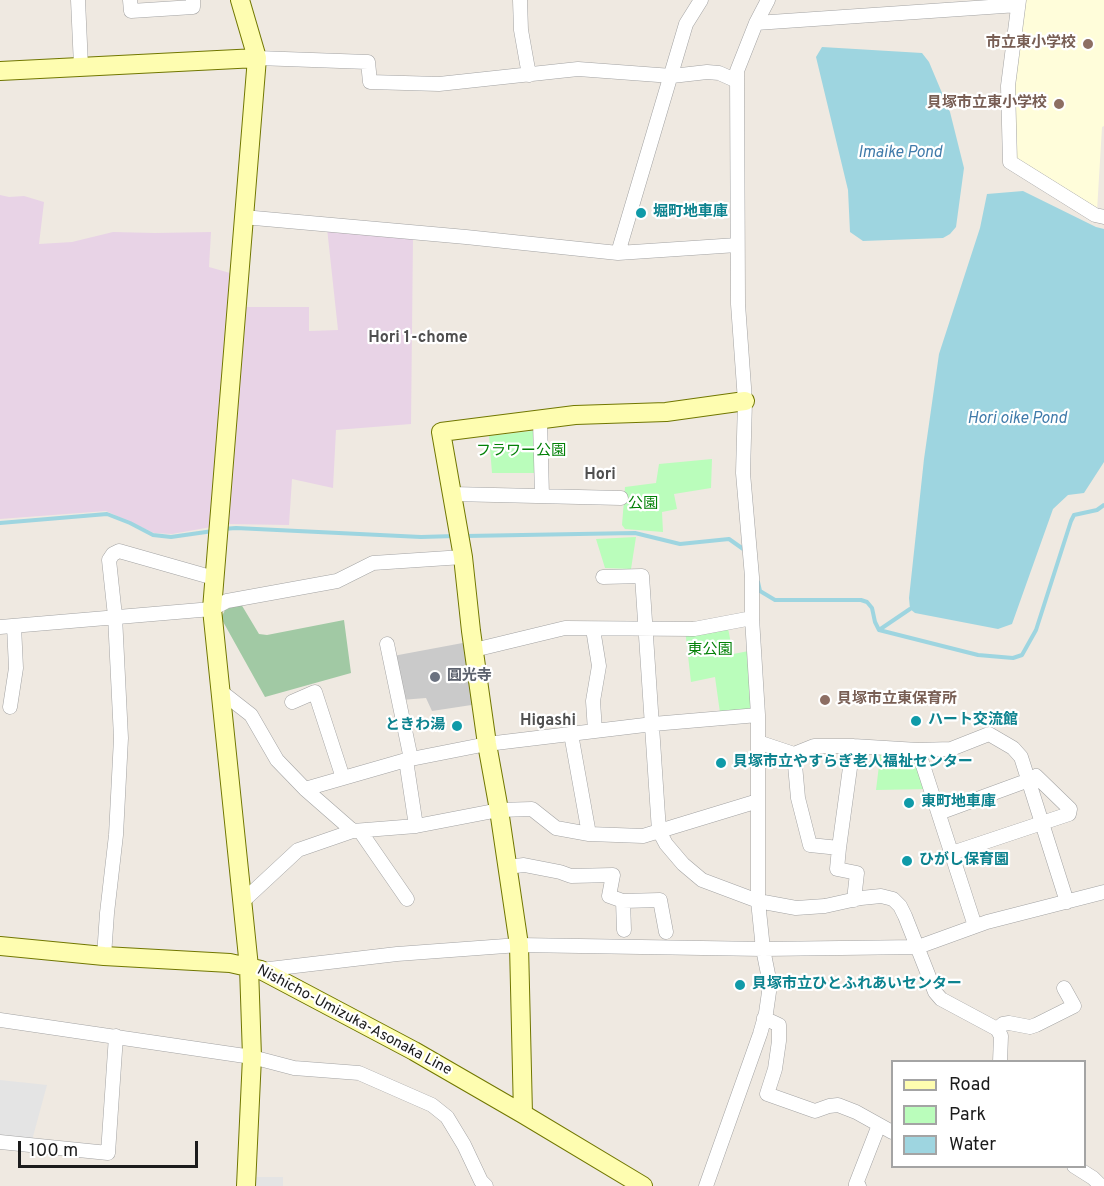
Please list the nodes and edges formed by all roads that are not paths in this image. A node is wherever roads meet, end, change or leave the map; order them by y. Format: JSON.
{"nodes":[{"id":1,"x":78,"y":0,"type":"edge"},
{"id":2,"x":130,"y":0,"type":"edge"},
{"id":3,"x":193,"y":0,"type":"edge"},
{"id":4,"x":240,"y":0,"type":"edge"},
{"id":5,"x":520,"y":0,"type":"edge"},
{"id":6,"x":701,"y":0,"type":"edge"},
{"id":7,"x":768,"y":0,"type":"edge"},
{"id":8,"x":1018,"y":3,"type":"edge"},
{"id":9,"x":756,"y":23,"type":"junction"},
{"id":10,"x":257,"y":58,"type":"junction"},
{"id":11,"x":81,"y":66,"type":"junction"},
{"id":12,"x":0,"y":70,"type":"edge"},
{"id":13,"x":529,"y":75,"type":"junction"},
{"id":14,"x":672,"y":75,"type":"junction"},
{"id":15,"x":737,"y":81,"type":"junction"},
{"id":16,"x":243,"y":217,"type":"junction"},
{"id":17,"x":1104,"y":217,"type":"edge"},
{"id":18,"x":737,"y":245,"type":"junction"},
{"id":19,"x":618,"y":253,"type":"junction"},
{"id":20,"x":745,"y":401,"type":"junction"},
{"id":21,"x":540,"y":420,"type":"junction"},
{"id":22,"x":452,"y":494,"type":"junction"},
{"id":23,"x":542,"y":496,"type":"junction"},
{"id":24,"x":621,"y":498,"type":"dead end"},
{"id":25,"x":463,"y":557,"type":"junction"},
{"id":26,"x":603,"y":577,"type":"dead end"},
{"id":27,"x":214,"y":578,"type":"junction"},
{"id":28,"x":212,"y":609,"type":"junction"},
{"id":29,"x":115,"y":616,"type":"junction"},
{"id":30,"x":752,"y":618,"type":"junction"},
{"id":31,"x":7,"y":626,"type":"edge"},
{"id":32,"x":592,"y":628,"type":"junction"},
{"id":33,"x":646,"y":629,"type":"junction"},
{"id":34,"x":387,"y":644,"type":"dead end"},
{"id":35,"x":474,"y":650,"type":"junction"},
{"id":36,"x":219,"y":690,"type":"junction"},
{"id":37,"x":292,"y":702,"type":"dead end"},
{"id":38,"x":10,"y":707,"type":"dead end"},
{"id":39,"x":758,"y":715,"type":"junction"},
{"id":40,"x":653,"y":724,"type":"junction"},
{"id":41,"x":596,"y":731,"type":"junction"},
{"id":42,"x":571,"y":734,"type":"junction"},
{"id":43,"x":758,"y":742,"type":"junction"},
{"id":44,"x":487,"y":744,"type":"junction"},
{"id":45,"x":854,"y":746,"type":"junction"},
{"id":46,"x":918,"y":750,"type":"junction"},
{"id":47,"x":794,"y":754,"type":"junction"},
{"id":48,"x":409,"y":760,"type":"junction"},
{"id":49,"x":343,"y":778,"type":"junction"},
{"id":50,"x":1029,"y":780,"type":"junction"},
{"id":51,"x":305,"y":789,"type":"junction"},
{"id":52,"x":758,"y":801,"type":"junction"},
{"id":53,"x":499,"y":810,"type":"junction"},
{"id":54,"x":939,"y":813,"type":"junction"},
{"id":55,"x":1042,"y":823,"type":"junction"},
{"id":56,"x":416,"y":826,"type":"junction"},
{"id":57,"x":357,"y":831,"type":"junction"},
{"id":58,"x":659,"y":831,"type":"junction"},
{"id":59,"x":589,"y":834,"type":"junction"},
{"id":60,"x":839,"y":848,"type":"junction"},
{"id":61,"x":952,"y":853,"type":"junction"},
{"id":62,"x":507,"y":867,"type":"junction"},
{"id":63,"x":1104,"y":892,"type":"edge"},
{"id":64,"x":406,"y":899,"type":"dead end"},
{"id":65,"x":854,"y":900,"type":"junction"},
{"id":66,"x":623,"y":901,"type":"junction"},
{"id":67,"x":758,"y":901,"type":"junction"},
{"id":68,"x":242,"y":902,"type":"junction"},
{"id":69,"x":1067,"y":902,"type":"junction"},
{"id":70,"x":975,"y":926,"type":"junction"},
{"id":71,"x":624,"y":930,"type":"dead end"},
{"id":72,"x":666,"y":932,"type":"dead end"},
{"id":73,"x":519,"y":945,"type":"junction"},
{"id":74,"x":0,"y":946,"type":"edge"},
{"id":75,"x":918,"y":947,"type":"junction"},
{"id":76,"x":763,"y":949,"type":"junction"},
{"id":77,"x":104,"y":956,"type":"junction"},
{"id":78,"x":255,"y":969,"type":"junction"},
{"id":79,"x":1064,"y":988,"type":"dead end"},
{"id":80,"x":764,"y":1018,"type":"junction"},
{"id":81,"x":0,"y":1020,"type":"edge"},
{"id":82,"x":996,"y":1029,"type":"junction"},
{"id":83,"x":116,"y":1036,"type":"junction"},
{"id":84,"x":252,"y":1057,"type":"junction"},
{"id":85,"x":1000,"y":1060,"type":"edge"},
{"id":86,"x":523,"y":1114,"type":"junction"},
{"id":87,"x":879,"y":1125,"type":"junction"},
{"id":88,"x":891,"y":1131,"type":"edge"},
{"id":89,"x":0,"y":1142,"type":"edge"},
{"id":90,"x":1076,"y":1168,"type":"edge"},
{"id":91,"x":246,"y":1186,"type":"edge"},
{"id":92,"x":486,"y":1186,"type":"edge"},
{"id":93,"x":643,"y":1186,"type":"edge"},
{"id":94,"x":706,"y":1186,"type":"edge"},
{"id":95,"x":859,"y":1186,"type":"edge"},
{"id":96,"x":1101,"y":1186,"type":"edge"}],
"edges":[{"from":1,"to":11,"type":"street"},
{"from":2,"to":3,"type":"street"},
{"from":4,"to":10,"type":"street"},
{"from":5,"to":13,"type":"street"},
{"from":6,"to":14,"type":"street"},
{"from":7,"to":9,"type":"street"},
{"from":8,"to":9,"type":"street"},
{"from":8,"to":17,"type":"street"},
{"from":9,"to":15,"type":"street"},
{"from":10,"to":11,"type":"street"},
{"from":10,"to":13,"type":"street"},
{"from":10,"to":16,"type":"street"},
{"from":11,"to":12,"type":"street"},
{"from":13,"to":14,"type":"street"},
{"from":14,"to":15,"type":"street"},
{"from":14,"to":19,"type":"street"},
{"from":15,"to":18,"type":"street"},
{"from":16,"to":19,"type":"street"},
{"from":16,"to":27,"type":"street"},
{"from":18,"to":19,"type":"street"},
{"from":18,"to":20,"type":"street"},
{"from":20,"to":21,"type":"street"},
{"from":20,"to":30,"type":"street"},
{"from":21,"to":22,"type":"street"},
{"from":21,"to":23,"type":"street"},
{"from":22,"to":23,"type":"street"},
{"from":22,"to":25,"type":"street"},
{"from":23,"to":24,"type":"street"},
{"from":25,"to":28,"type":"street"},
{"from":25,"to":35,"type":"street"},
{"from":26,"to":33,"type":"street"},
{"from":27,"to":28,"type":"street"},
{"from":27,"to":29,"type":"street"},
{"from":28,"to":29,"type":"street"},
{"from":28,"to":36,"type":"street"},
{"from":29,"to":31,"type":"street"},
{"from":29,"to":77,"type":"street"},
{"from":30,"to":33,"type":"street"},
{"from":30,"to":39,"type":"street"},
{"from":31,"to":38,"type":"street"},
{"from":32,"to":33,"type":"street"},
{"from":32,"to":35,"type":"street"},
{"from":32,"to":41,"type":"street"},
{"from":33,"to":40,"type":"street"},
{"from":34,"to":48,"type":"street"},
{"from":35,"to":44,"type":"street"},
{"from":36,"to":51,"type":"street"},
{"from":36,"to":68,"type":"street"},
{"from":37,"to":49,"type":"street"},
{"from":39,"to":40,"type":"street"},
{"from":39,"to":43,"type":"street"},
{"from":40,"to":41,"type":"street"},
{"from":40,"to":58,"type":"street"},
{"from":41,"to":42,"type":"street"},
{"from":42,"to":44,"type":"street"},
{"from":42,"to":59,"type":"street"},
{"from":43,"to":47,"type":"street"},
{"from":43,"to":52,"type":"street"},
{"from":44,"to":48,"type":"street"},
{"from":44,"to":53,"type":"street"},
{"from":45,"to":46,"type":"street"},
{"from":45,"to":47,"type":"street"},
{"from":45,"to":60,"type":"street"},
{"from":46,"to":50,"type":"street"},
{"from":46,"to":54,"type":"street"},
{"from":47,"to":60,"type":"street"},
{"from":48,"to":49,"type":"street"},
{"from":48,"to":56,"type":"street"},
{"from":49,"to":51,"type":"street"},
{"from":50,"to":54,"type":"street"},
{"from":50,"to":55,"type":"street"},
{"from":50,"to":55,"type":"street"},
{"from":51,"to":57,"type":"street"},
{"from":52,"to":58,"type":"street"},
{"from":52,"to":67,"type":"street"},
{"from":53,"to":56,"type":"street"},
{"from":53,"to":59,"type":"street"},
{"from":53,"to":62,"type":"street"},
{"from":54,"to":61,"type":"street"},
{"from":55,"to":61,"type":"street"},
{"from":55,"to":69,"type":"street"},
{"from":56,"to":57,"type":"street"},
{"from":57,"to":64,"type":"street"},
{"from":57,"to":68,"type":"street"},
{"from":58,"to":59,"type":"street"},
{"from":58,"to":67,"type":"street"},
{"from":60,"to":65,"type":"street"},
{"from":61,"to":70,"type":"street"},
{"from":62,"to":66,"type":"street"},
{"from":62,"to":73,"type":"street"},
{"from":63,"to":69,"type":"street"},
{"from":65,"to":67,"type":"street"},
{"from":65,"to":75,"type":"street"},
{"from":66,"to":71,"type":"street"},
{"from":66,"to":72,"type":"street"},
{"from":67,"to":76,"type":"street"},
{"from":68,"to":78,"type":"street"},
{"from":69,"to":70,"type":"street"},
{"from":70,"to":75,"type":"street"},
{"from":73,"to":76,"type":"street"},
{"from":73,"to":78,"type":"street"},
{"from":73,"to":86,"type":"street"},
{"from":74,"to":77,"type":"street","name":"Nishicho-Umizuka-Asonaka Line"},
{"from":75,"to":76,"type":"street"},
{"from":75,"to":82,"type":"street"},
{"from":76,"to":80,"type":"street"},
{"from":77,"to":78,"type":"street","name":"Nishicho-Umizuka-Asonaka Line"},
{"from":78,"to":84,"type":"street"},
{"from":78,"to":86,"type":"street","name":"Nishicho-Umizuka-Asonaka Line"},
{"from":79,"to":82,"type":"street"},
{"from":80,"to":87,"type":"street"},
{"from":80,"to":94,"type":"street"},
{"from":81,"to":83,"type":"street"},
{"from":82,"to":85,"type":"street"},
{"from":83,"to":84,"type":"street"},
{"from":83,"to":89,"type":"street"},
{"from":84,"to":91,"type":"street"},
{"from":84,"to":92,"type":"street"},
{"from":86,"to":93,"type":"street","name":"Nishicho-Umizuka-Asonaka Line"},
{"from":87,"to":88,"type":"street"},
{"from":87,"to":95,"type":"street"},
{"from":90,"to":96,"type":"street"}]}
